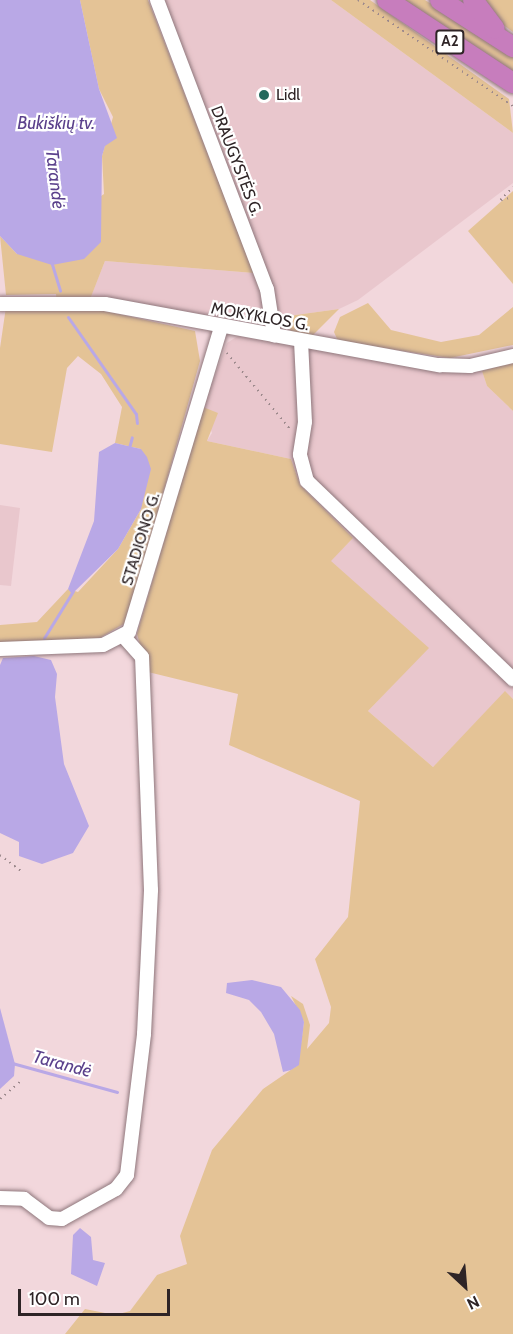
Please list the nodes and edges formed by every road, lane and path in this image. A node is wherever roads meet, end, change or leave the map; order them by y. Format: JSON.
{"nodes":[{"id":1,"x":157,"y":0,"type":"edge"},
{"id":2,"x":358,"y":0,"type":"edge"},
{"id":3,"x":387,"y":0,"type":"edge"},
{"id":4,"x":440,"y":0,"type":"edge"},
{"id":5,"x":474,"y":0,"type":"edge"},
{"id":6,"x":509,"y":45,"type":"edge"},
{"id":7,"x":513,"y":83,"type":"edge"},
{"id":8,"x":513,"y":106,"type":"edge"},
{"id":9,"x":513,"y":187,"type":"edge"},
{"id":10,"x":513,"y":197,"type":"edge"},
{"id":11,"x":0,"y":304,"type":"edge"},
{"id":12,"x":219,"y":334,"type":"junction"},
{"id":13,"x":274,"y":335,"type":"junction"},
{"id":14,"x":301,"y":341,"type":"junction"},
{"id":15,"x":513,"y":356,"type":"edge"},
{"id":16,"x":301,"y":442,"type":"junction"},
{"id":17,"x":124,"y":637,"type":"junction"},
{"id":18,"x":0,"y":649,"type":"edge"},
{"id":19,"x":513,"y":679,"type":"edge"},
{"id":20,"x":0,"y":855,"type":"edge"},
{"id":21,"x":21,"y":871,"type":"dead end"},
{"id":22,"x":22,"y":1080,"type":"dead end"},
{"id":23,"x":0,"y":1099,"type":"edge"},
{"id":24,"x":0,"y":1198,"type":"edge"}],
"edges":[{"from":1,"to":13,"type":"street","name":"DRAUGYSTĖS G."},
{"from":2,"to":8,"type":"path"},
{"from":3,"to":7,"type":"highway","number":"A2"},
{"from":4,"to":6,"type":"highway","number":"A2"},
{"from":5,"to":6,"type":"highway"},
{"from":9,"to":10,"type":"path"},
{"from":11,"to":12,"type":"street","name":"MOKYKLOS G."},
{"from":12,"to":13,"type":"street","name":"MOKYKLOS G."},
{"from":12,"to":16,"type":"path"},
{"from":12,"to":17,"type":"street","name":"STADIONO G."},
{"from":13,"to":14,"type":"street","name":"MOKYKLOS G."},
{"from":14,"to":15,"type":"street","name":"MOKYKLOS G."},
{"from":14,"to":16,"type":"street"},
{"from":16,"to":19,"type":"street"},
{"from":17,"to":18,"type":"street"},
{"from":17,"to":24,"type":"street"},
{"from":20,"to":21,"type":"path"},
{"from":22,"to":23,"type":"path"}]}
